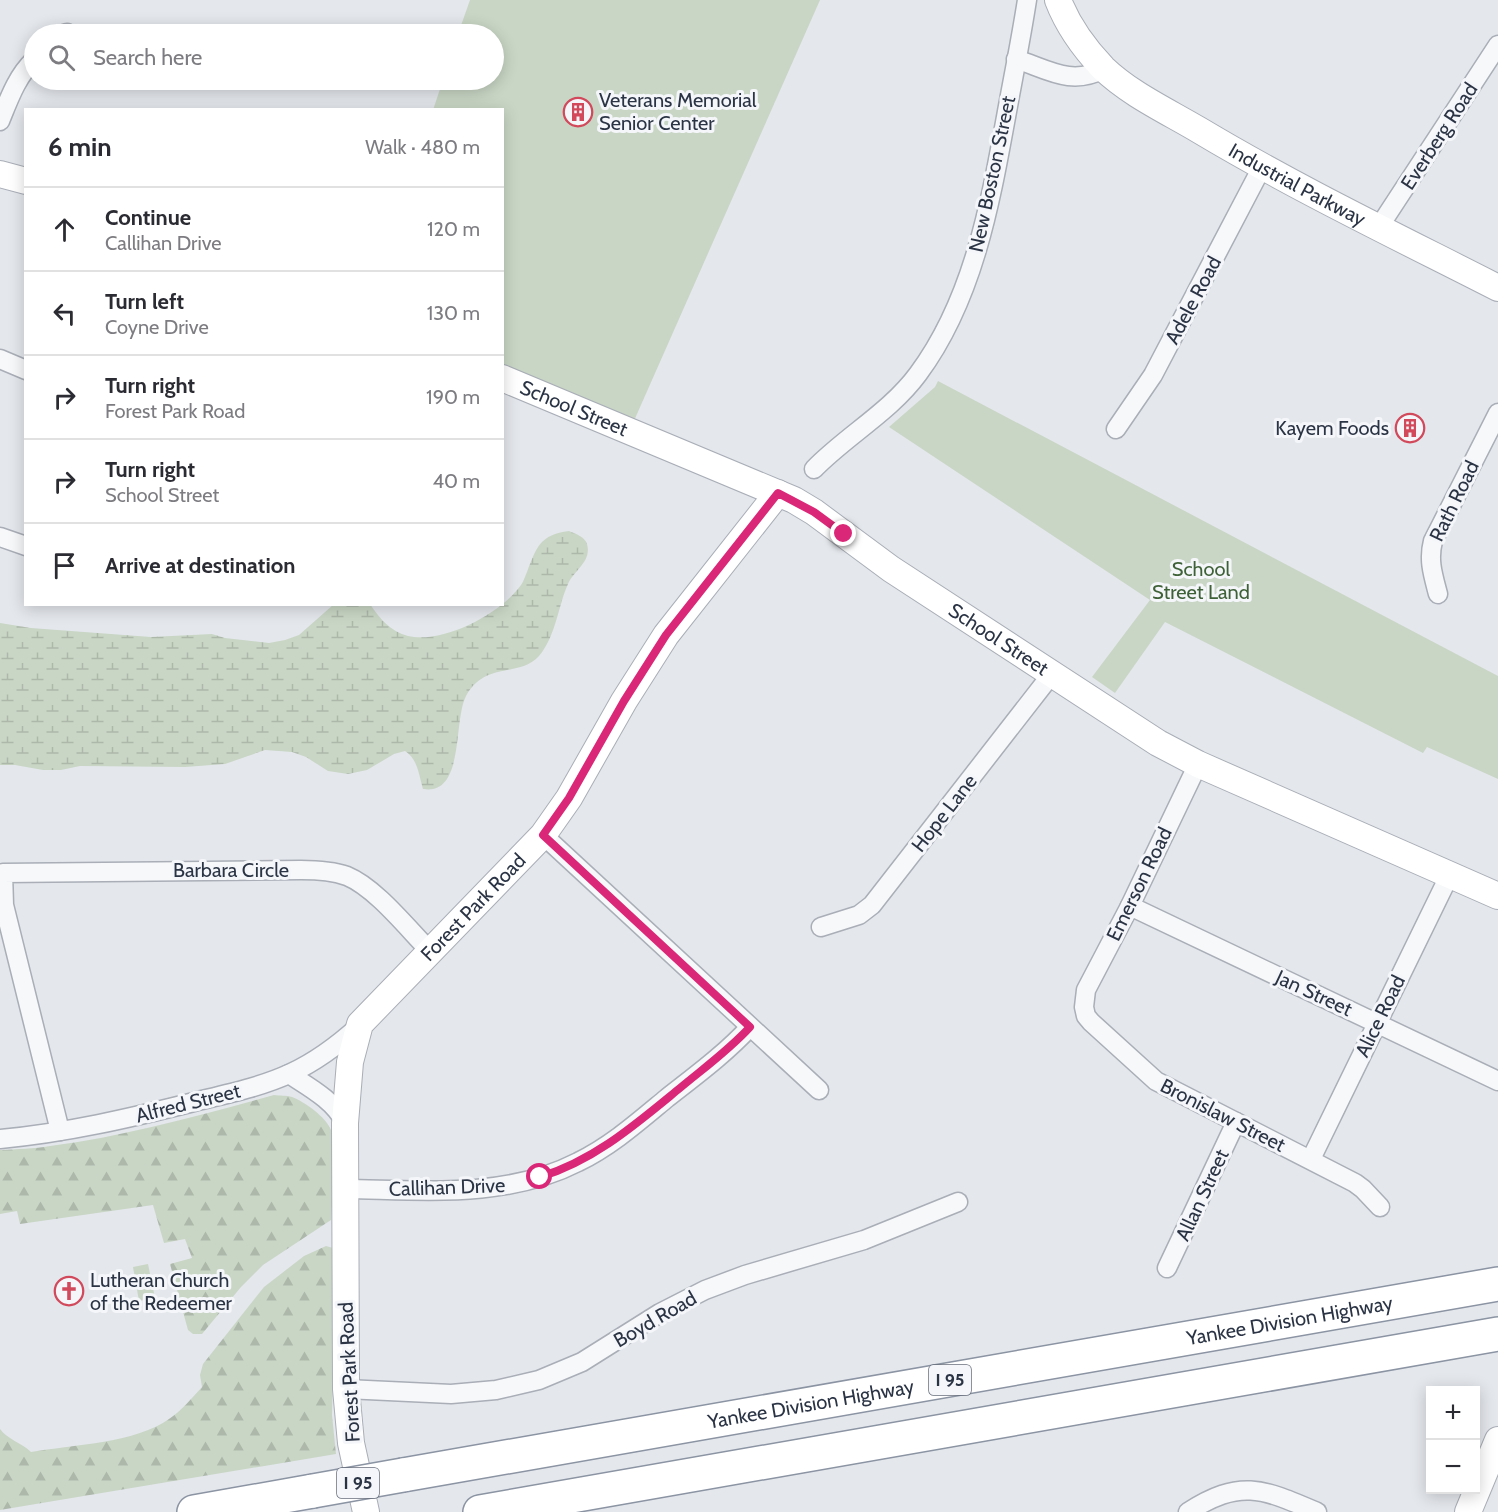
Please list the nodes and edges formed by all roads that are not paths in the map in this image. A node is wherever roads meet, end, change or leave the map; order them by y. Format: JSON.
{"nodes":[{"id":1,"x":1027,"y":0,"type":"edge"},
{"id":2,"x":1058,"y":0,"type":"edge"},
{"id":3,"x":1498,"y":45,"type":"edge"},
{"id":4,"x":1016,"y":59,"type":"junction"},
{"id":5,"x":1104,"y":69,"type":"junction"},
{"id":6,"x":24,"y":73,"type":"edge"},
{"id":7,"x":0,"y":121,"type":"edge"},
{"id":8,"x":1262,"y":167,"type":"junction"},
{"id":9,"x":0,"y":174,"type":"edge"},
{"id":10,"x":24,"y":180,"type":"edge"},
{"id":11,"x":1379,"y":227,"type":"junction"},
{"id":12,"x":1498,"y":288,"type":"edge"},
{"id":13,"x":0,"y":359,"type":"edge"},
{"id":14,"x":24,"y":369,"type":"edge"},
{"id":15,"x":504,"y":380,"type":"edge"},
{"id":16,"x":1498,"y":413,"type":"edge"},
{"id":17,"x":1116,"y":429,"type":"dead end"},
{"id":18,"x":814,"y":470,"type":"dead end"},
{"id":19,"x":778,"y":493,"type":"junction"},
{"id":20,"x":0,"y":537,"type":"edge"},
{"id":21,"x":24,"y":545,"type":"edge"},
{"id":22,"x":1438,"y":594,"type":"dead end"},
{"id":23,"x":1051,"y":675,"type":"junction"},
{"id":24,"x":1198,"y":764,"type":"junction"},
{"id":25,"x":543,"y":835,"type":"junction"},
{"id":26,"x":1,"y":873,"type":"edge"},
{"id":27,"x":1450,"y":874,"type":"junction"},
{"id":28,"x":1498,"y":896,"type":"edge"},
{"id":29,"x":1130,"y":906,"type":"junction"},
{"id":30,"x":821,"y":927,"type":"dead end"},
{"id":31,"x":430,"y":951,"type":"junction"},
{"id":32,"x":1084,"y":1004,"type":"joint"},
{"id":33,"x":1376,"y":1022,"type":"junction"},
{"id":34,"x":360,"y":1024,"type":"junction"},
{"id":35,"x":750,"y":1027,"type":"junction"},
{"id":36,"x":289,"y":1074,"type":"junction"},
{"id":37,"x":1498,"y":1081,"type":"edge"},
{"id":38,"x":819,"y":1090,"type":"dead end"},
{"id":39,"x":1236,"y":1122,"type":"junction"},
{"id":40,"x":345,"y":1123,"type":"junction"},
{"id":41,"x":60,"y":1131,"type":"junction"},
{"id":42,"x":0,"y":1139,"type":"edge"},
{"id":43,"x":1311,"y":1159,"type":"junction"},
{"id":44,"x":345,"y":1189,"type":"junction"},
{"id":45,"x":958,"y":1202,"type":"dead end"},
{"id":46,"x":1380,"y":1207,"type":"dead end"},
{"id":47,"x":1167,"y":1268,"type":"dead end"},
{"id":48,"x":1498,"y":1284,"type":"edge"},
{"id":49,"x":1498,"y":1334,"type":"edge"},
{"id":50,"x":346,"y":1389,"type":"junction"},
{"id":51,"x":1498,"y":1440,"type":"edge"},
{"id":52,"x":194,"y":1512,"type":"edge"},
{"id":53,"x":366,"y":1512,"type":"edge"},
{"id":54,"x":480,"y":1512,"type":"edge"},
{"id":55,"x":1188,"y":1512,"type":"edge"},
{"id":56,"x":1317,"y":1512,"type":"edge"},
{"id":57,"x":1468,"y":1512,"type":"edge"}],
"edges":[{"from":1,"to":4,"type":"street","name":"New Boston Street"},
{"from":2,"to":5,"type":"street","name":"Industrial Parkway"},
{"from":3,"to":11,"type":"street","name":"Everberg Road"},
{"from":4,"to":5,"type":"street"},
{"from":4,"to":18,"type":"street","name":"New Boston Street"},
{"from":5,"to":8,"type":"street","name":"Industrial Parkway"},
{"from":6,"to":7,"type":"street"},
{"from":8,"to":11,"type":"street","name":"Industrial Parkway"},
{"from":8,"to":17,"type":"street","name":"Adele Road"},
{"from":9,"to":10,"type":"street"},
{"from":11,"to":12,"type":"street","name":"Industrial Parkway"},
{"from":13,"to":14,"type":"street"},
{"from":15,"to":19,"type":"street","name":"School Street"},
{"from":16,"to":22,"type":"street","name":"Rath Road"},
{"from":19,"to":23,"type":"street","name":"School Street"},
{"from":19,"to":25,"type":"street","name":"Forest Park Road"},
{"from":20,"to":21,"type":"street"},
{"from":23,"to":24,"type":"street","name":"School Street"},
{"from":23,"to":30,"type":"street","name":"Hope Lane"},
{"from":24,"to":27,"type":"street","name":"School Street"},
{"from":24,"to":29,"type":"street","name":"Emerson Road"},
{"from":25,"to":31,"type":"street","name":"Forest Park Road"},
{"from":25,"to":35,"type":"street"},
{"from":26,"to":31,"type":"street","name":"Barbara Circle"},
{"from":26,"to":41,"type":"street","name":"Barbara Circle"},
{"from":27,"to":28,"type":"street","name":"School Street"},
{"from":27,"to":33,"type":"street","name":"Alice Road"},
{"from":29,"to":32,"type":"street","name":"Emerson Road"},
{"from":29,"to":33,"type":"street","name":"Jan Street"},
{"from":31,"to":34,"type":"street","name":"Forest Park Road"},
{"from":32,"to":39,"type":"street","name":"Bronislaw Street"},
{"from":33,"to":37,"type":"street","name":"Jan Street"},
{"from":33,"to":43,"type":"street","name":"Alice Road"},
{"from":34,"to":36,"type":"street","name":"Alfred Street"},
{"from":34,"to":40,"type":"street","name":"Forest Park Road"},
{"from":35,"to":38,"type":"street"},
{"from":35,"to":44,"type":"street","name":"Callihan Drive"},
{"from":36,"to":40,"type":"street"},
{"from":36,"to":41,"type":"street","name":"Alfred Street"},
{"from":39,"to":43,"type":"street","name":"Bronislaw Street"},
{"from":39,"to":47,"type":"street","name":"Allan Street"},
{"from":40,"to":44,"type":"street","name":"Forest Park Road"},
{"from":41,"to":42,"type":"street","name":"Alfred Street"},
{"from":43,"to":46,"type":"street","name":"Bronislaw Street"},
{"from":44,"to":50,"type":"street","name":"Forest Park Road"},
{"from":45,"to":50,"type":"street","name":"Boyd Road"},
{"from":48,"to":52,"type":"highway","name":"Yankee Division Highway","number":"I 95","bridge":true},
{"from":49,"to":54,"type":"highway"},
{"from":50,"to":53,"type":"street","name":"Forest Park Road"},
{"from":51,"to":57,"type":"street"},
{"from":55,"to":56,"type":"street"}]}
